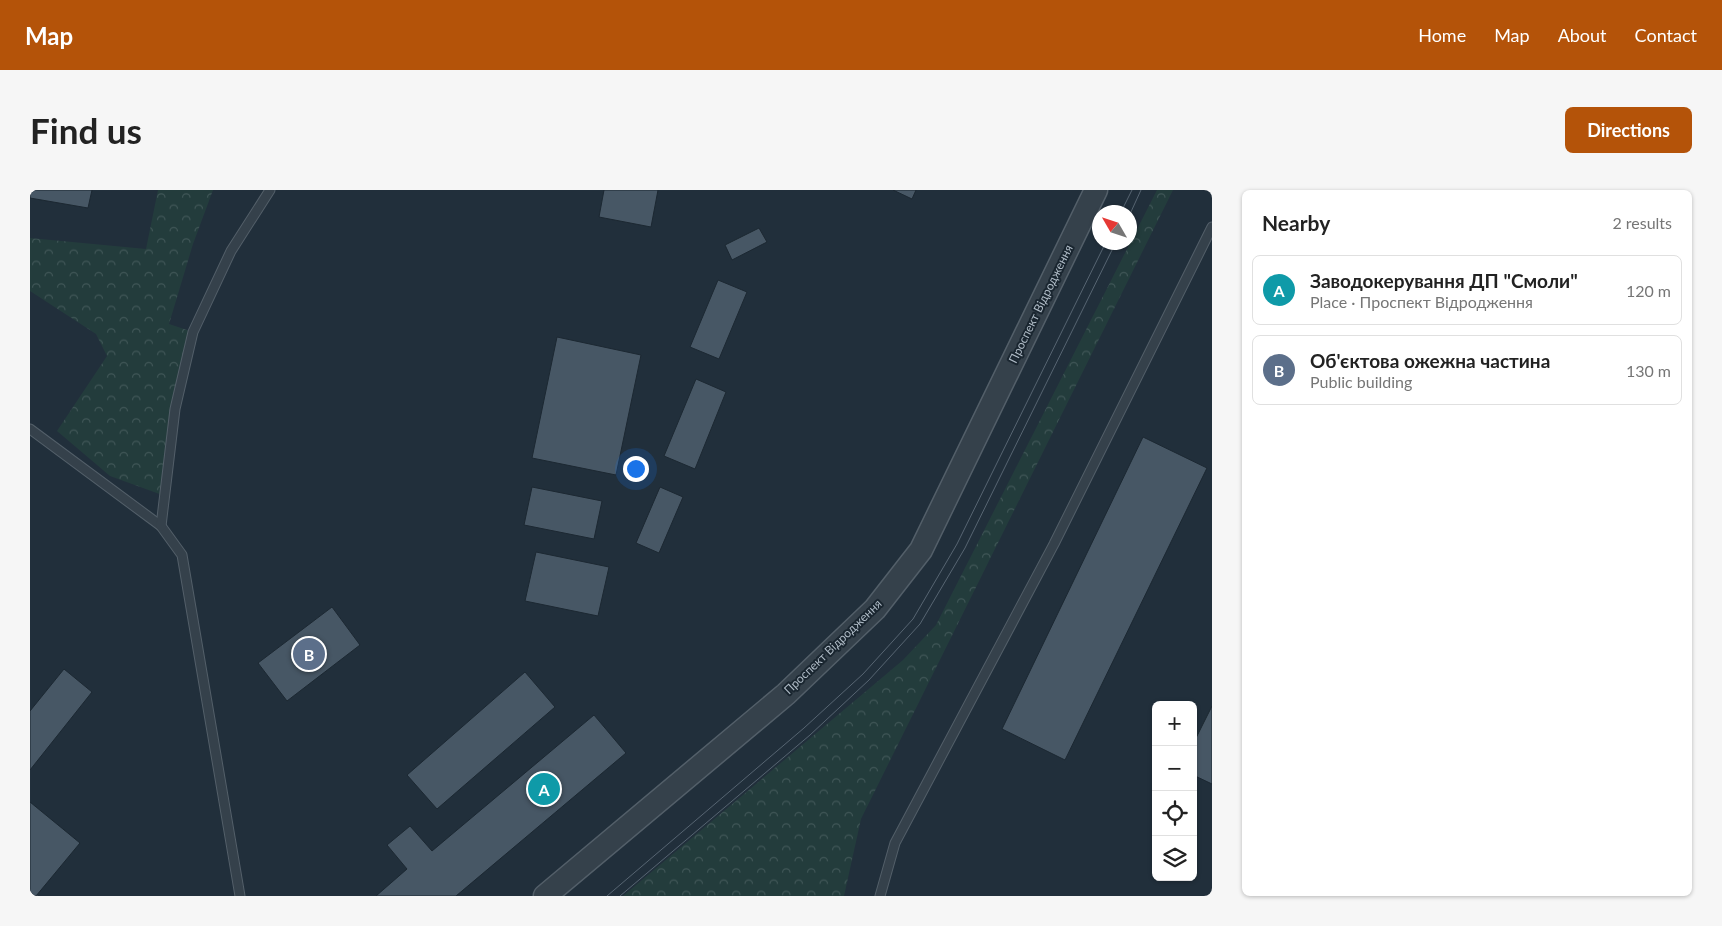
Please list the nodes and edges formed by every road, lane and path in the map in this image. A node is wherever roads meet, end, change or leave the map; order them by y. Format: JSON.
{"nodes":[{"id":1,"x":270,"y":190,"type":"edge"},
{"id":2,"x":1096,"y":190,"type":"edge"},
{"id":3,"x":1212,"y":227,"type":"edge"},
{"id":4,"x":30,"y":429,"type":"edge"},
{"id":5,"x":161,"y":526,"type":"junction"},
{"id":6,"x":240,"y":896,"type":"edge"},
{"id":7,"x":545,"y":896,"type":"edge"},
{"id":8,"x":880,"y":896,"type":"edge"}],
"edges":[{"from":1,"to":5,"type":"lane"},
{"from":2,"to":7,"type":"street","name":"Проспект Відродження"},
{"from":3,"to":8,"type":"lane"},
{"from":4,"to":5,"type":"lane"},
{"from":5,"to":6,"type":"lane"}]}
